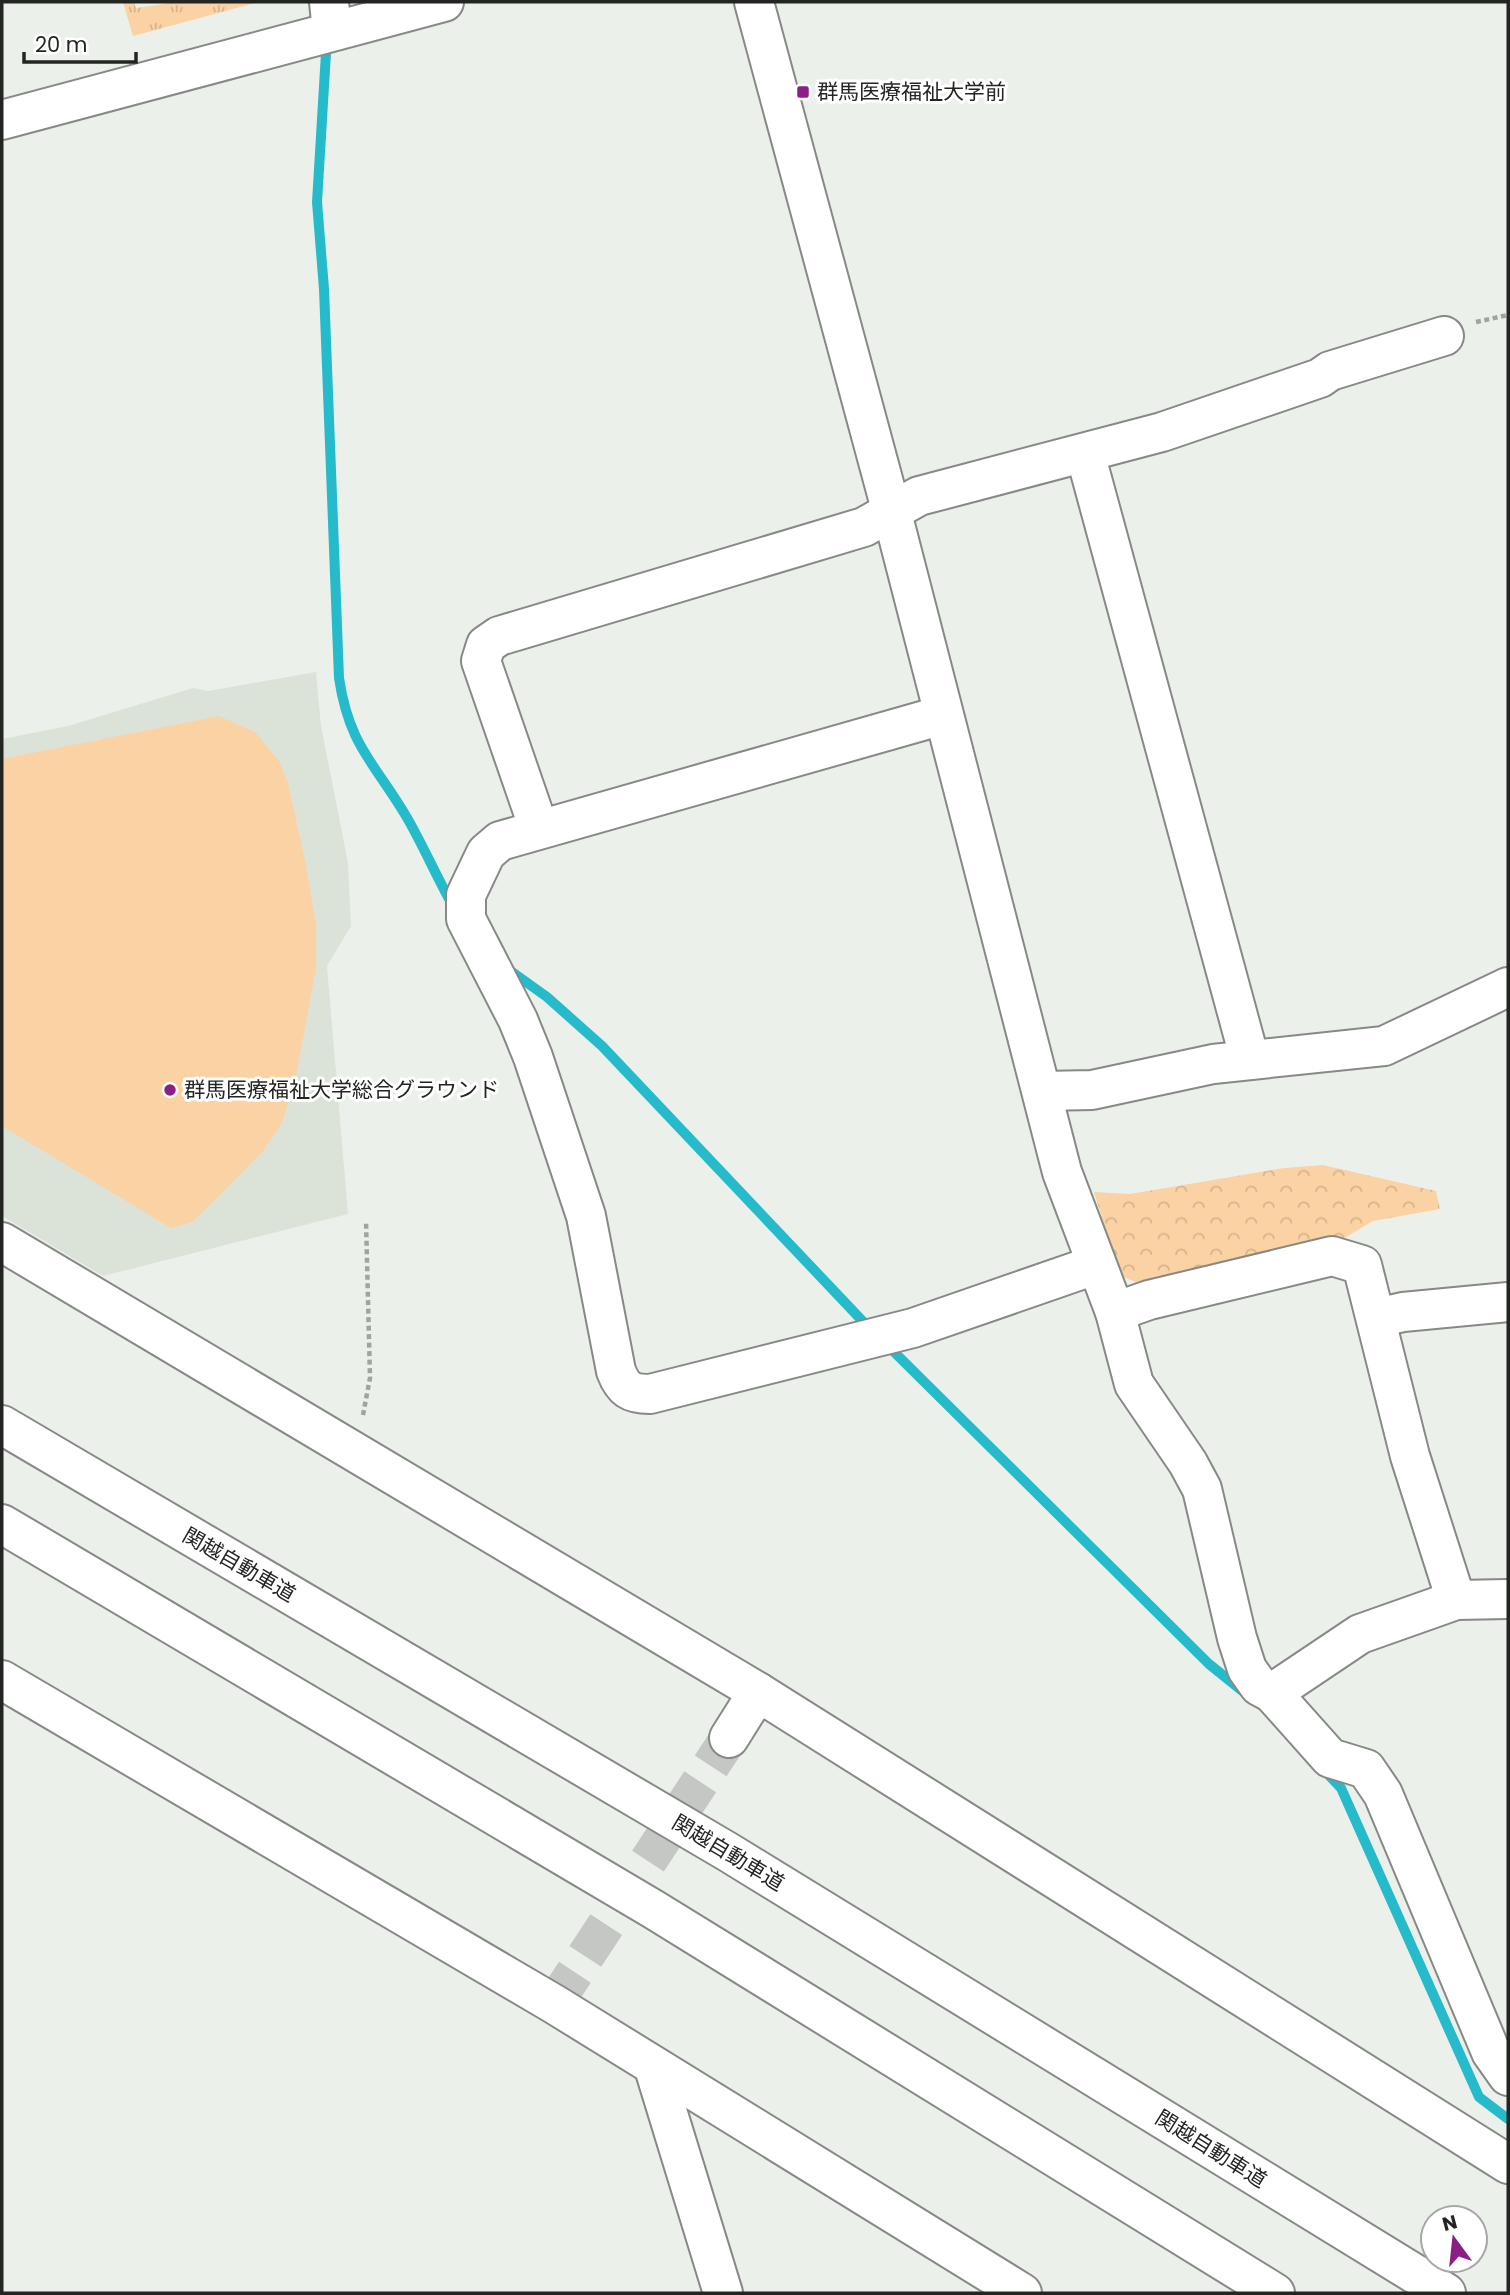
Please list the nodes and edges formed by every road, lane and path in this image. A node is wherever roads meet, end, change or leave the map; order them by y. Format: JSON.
{"nodes":[{"id":1,"x":444,"y":2,"type":"edge"},
{"id":2,"x":754,"y":2,"type":"edge"},
{"id":3,"x":331,"y":16,"type":"edge"},
{"id":4,"x":2,"y":120,"type":"edge"},
{"id":5,"x":1444,"y":336,"type":"dead end"},
{"id":6,"x":1085,"y":453,"type":"junction"},
{"id":7,"x":892,"y":513,"type":"junction"},
{"id":8,"x":943,"y":715,"type":"junction"},
{"id":9,"x":540,"y":829,"type":"junction"},
{"id":10,"x":1508,"y":987,"type":"edge"},
{"id":11,"x":1250,"y":1060,"type":"junction"},
{"id":12,"x":1042,"y":1091,"type":"junction"},
{"id":13,"x":366,"y":1221,"type":"dead end"},
{"id":14,"x":2,"y":1242,"type":"edge"},
{"id":15,"x":1096,"y":1265,"type":"junction"},
{"id":16,"x":1508,"y":1302,"type":"edge"},
{"id":17,"x":1115,"y":1312,"type":"junction"},
{"id":18,"x":1377,"y":1318,"type":"junction"},
{"id":19,"x":2,"y":1425,"type":"edge"},
{"id":20,"x":348,"y":1448,"type":"junction"},
{"id":21,"x":2,"y":1524,"type":"edge"},
{"id":22,"x":1508,"y":1599,"type":"edge"},
{"id":23,"x":1456,"y":1600,"type":"junction"},
{"id":24,"x":2,"y":1680,"type":"edge"},
{"id":25,"x":758,"y":1692,"type":"junction"},
{"id":26,"x":1272,"y":1693,"type":"junction"},
{"id":27,"x":729,"y":1738,"type":"tunnel mouth"},
{"id":28,"x":654,"y":2068,"type":"junction"},
{"id":29,"x":1508,"y":2076,"type":"edge"},
{"id":30,"x":1508,"y":2164,"type":"edge"},
{"id":31,"x":723,"y":2293,"type":"edge"},
{"id":32,"x":1022,"y":2293,"type":"edge"},
{"id":33,"x":1275,"y":2293,"type":"edge"},
{"id":34,"x":1446,"y":2293,"type":"edge"}],
"edges":[{"from":1,"to":3,"type":"main road"},
{"from":2,"to":7,"type":"main road"},
{"from":3,"to":4,"type":"main road"},
{"from":5,"to":6,"type":"main road"},
{"from":6,"to":7,"type":"main road"},
{"from":6,"to":11,"type":"main road"},
{"from":7,"to":8,"type":"main road"},
{"from":7,"to":9,"type":"main road"},
{"from":8,"to":9,"type":"main road"},
{"from":8,"to":12,"type":"main road"},
{"from":9,"to":15,"type":"main road"},
{"from":10,"to":11,"type":"main road"},
{"from":11,"to":12,"type":"main road"},
{"from":12,"to":15,"type":"main road"},
{"from":13,"to":20,"type":"path"},
{"from":14,"to":20,"type":"main road"},
{"from":15,"to":17,"type":"main road"},
{"from":16,"to":18,"type":"main road"},
{"from":17,"to":18,"type":"main road"},
{"from":17,"to":26,"type":"main road"},
{"from":18,"to":23,"type":"main road"},
{"from":19,"to":34,"type":"main road","name":"関越自動車道"},
{"from":20,"to":25,"type":"main road"},
{"from":21,"to":33,"type":"main road"},
{"from":22,"to":23,"type":"main road"},
{"from":23,"to":26,"type":"main road"},
{"from":24,"to":28,"type":"main road"},
{"from":25,"to":27,"type":"main road"},
{"from":25,"to":30,"type":"main road"},
{"from":26,"to":29,"type":"main road"},
{"from":28,"to":31,"type":"main road"},
{"from":28,"to":32,"type":"main road"}]}
